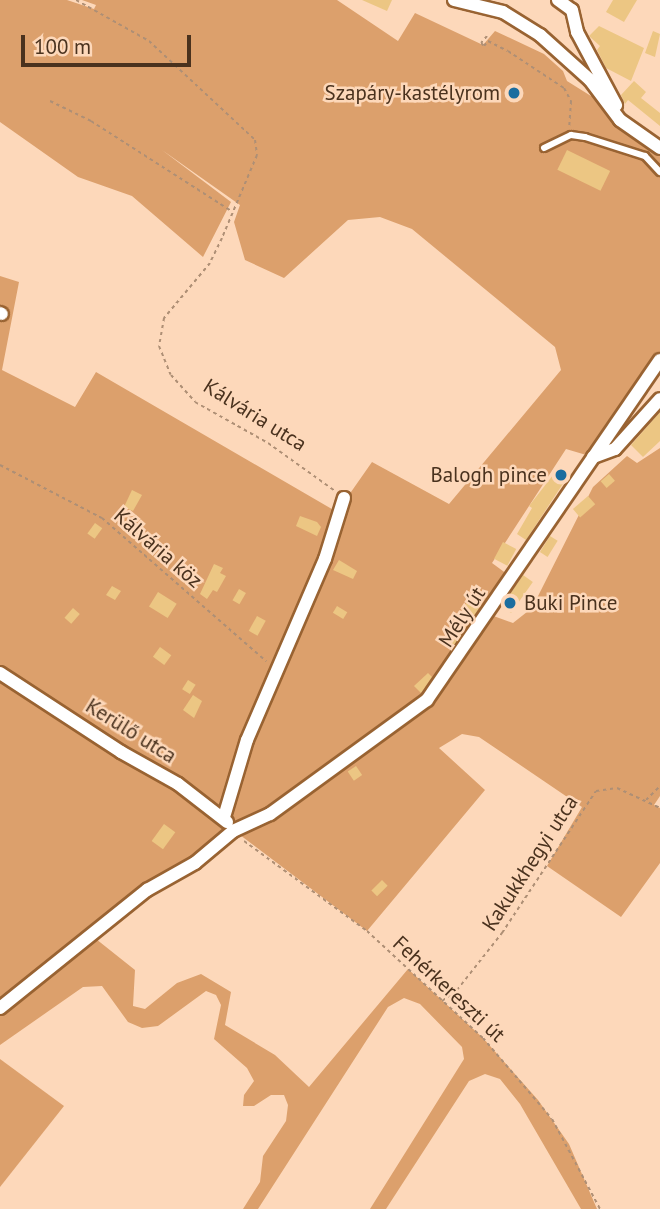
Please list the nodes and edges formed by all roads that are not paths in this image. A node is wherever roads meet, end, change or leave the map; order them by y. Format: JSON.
{"nodes":[{"id":1,"x":454,"y":0,"type":"edge"},
{"id":2,"x":558,"y":0,"type":"edge"},
{"id":3,"x":485,"y":3,"type":"edge"},
{"id":4,"x":575,"y":5,"type":"edge"},
{"id":5,"x":623,"y":122,"type":"junction"},
{"id":6,"x":544,"y":148,"type":"dead end"},
{"id":7,"x":660,"y":148,"type":"edge"},
{"id":8,"x":660,"y":172,"type":"edge"},
{"id":9,"x":660,"y":360,"type":"edge"},
{"id":10,"x":660,"y":399,"type":"edge"},
{"id":11,"x":593,"y":457,"type":"junction"},
{"id":12,"x":344,"y":498,"type":"road end"},
{"id":13,"x":0,"y":674,"type":"edge"},
{"id":14,"x":224,"y":817,"type":"junction"},
{"id":15,"x":233,"y":831,"type":"junction"},
{"id":16,"x":0,"y":1007,"type":"edge"}],
"edges":[{"from":1,"to":3,"type":"street"},
{"from":2,"to":4,"type":"street"},
{"from":3,"to":5,"type":"street"},
{"from":4,"to":5,"type":"street"},
{"from":5,"to":7,"type":"street"},
{"from":6,"to":8,"type":"lane"},
{"from":9,"to":11,"type":"street","name":"Mély út"},
{"from":10,"to":11,"type":"street"},
{"from":11,"to":15,"type":"street","name":"Mély út"},
{"from":12,"to":14,"type":"street"},
{"from":13,"to":14,"type":"street","name":"Kerülő utca"},
{"from":14,"to":15,"type":"street","name":"Kerülő utca"},
{"from":15,"to":16,"type":"street","name":"Mély út"}]}
